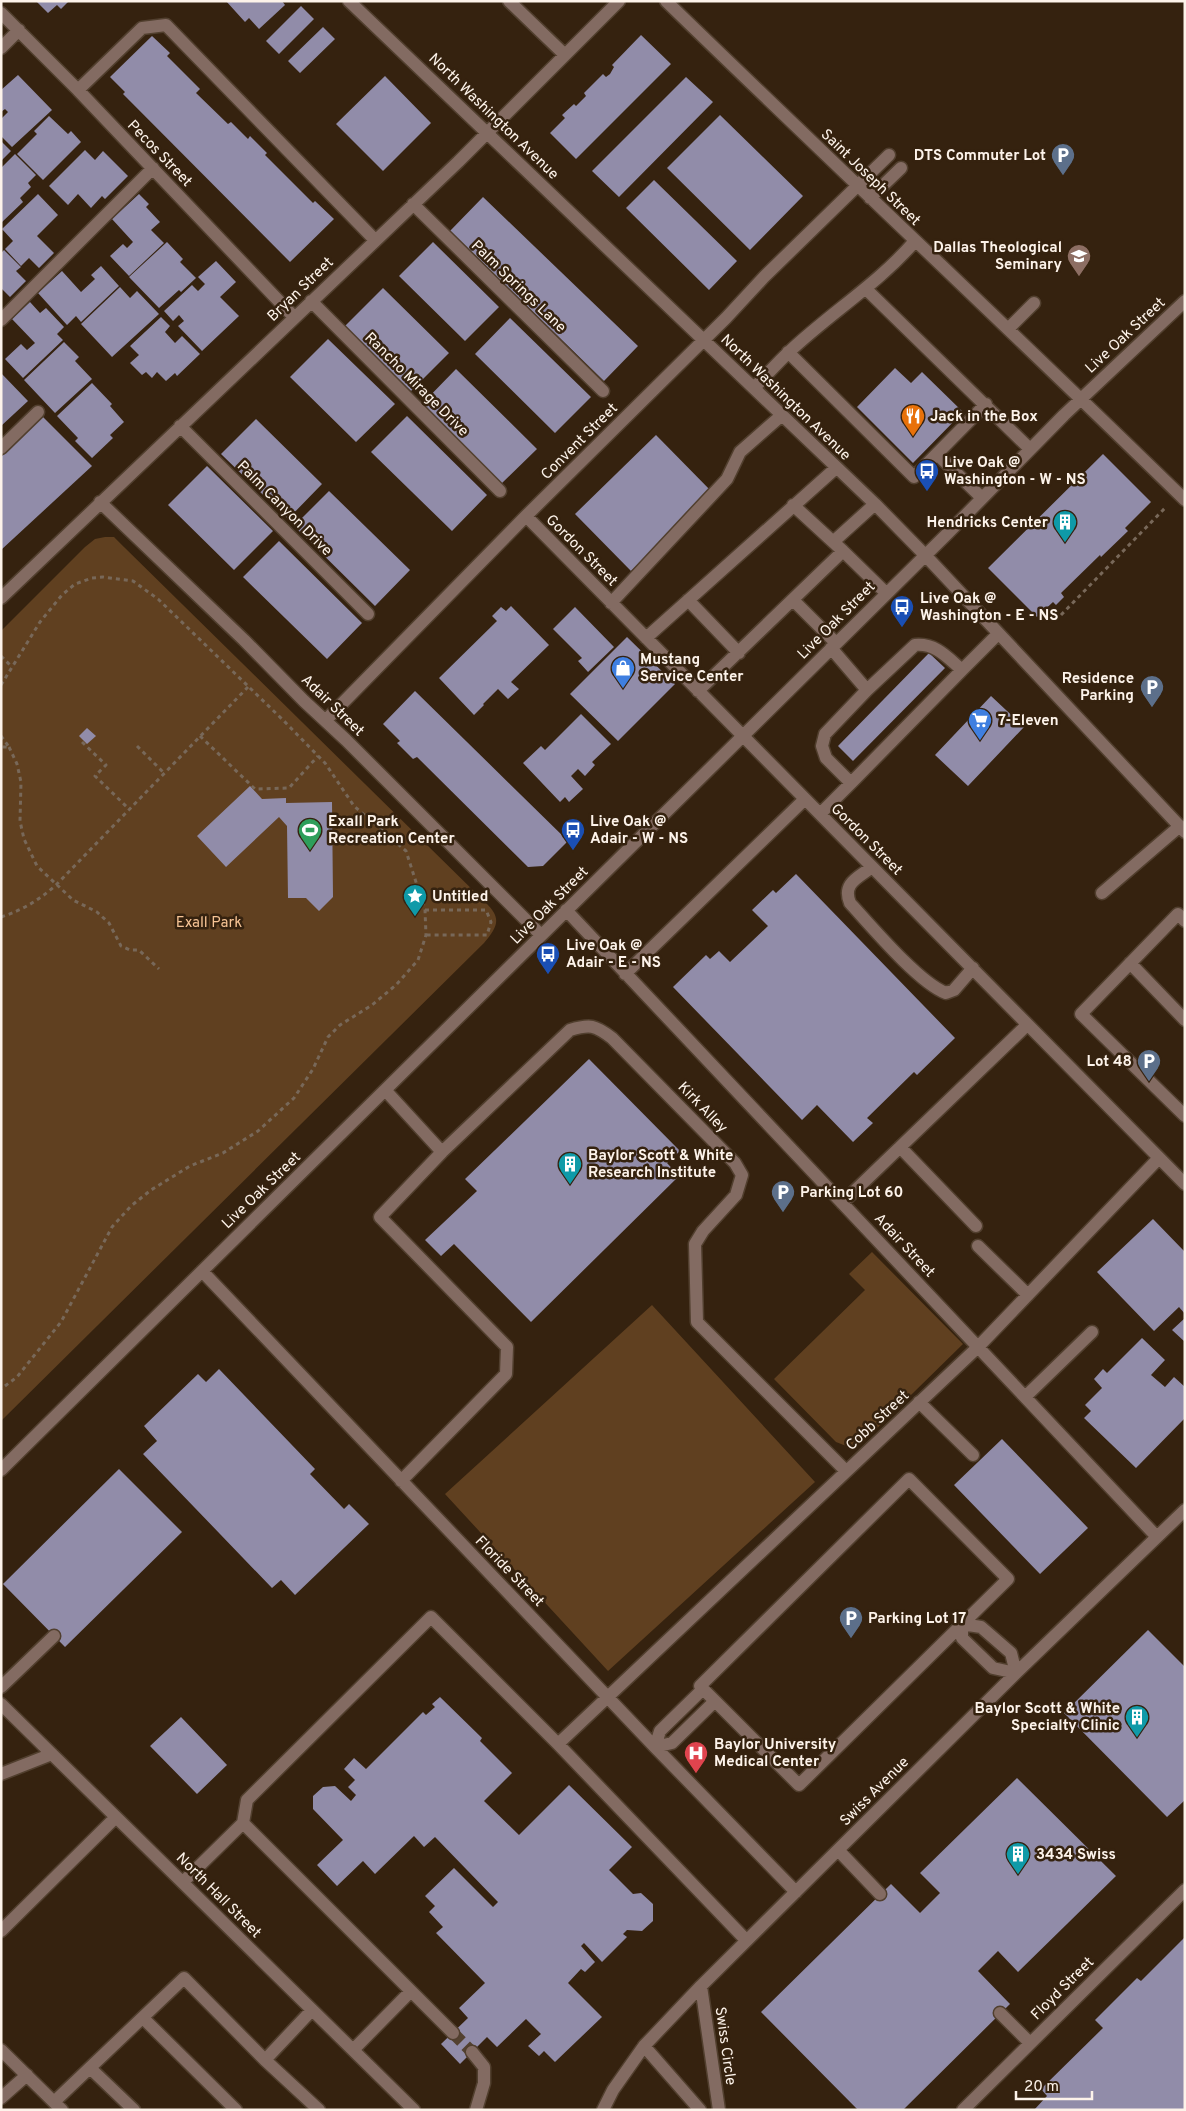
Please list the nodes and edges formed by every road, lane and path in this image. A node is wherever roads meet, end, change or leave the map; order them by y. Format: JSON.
{"nodes":[{"id":1,"x":349,"y":1,"type":"edge"},
{"id":2,"x":509,"y":1,"type":"edge"},
{"id":3,"x":619,"y":1,"type":"edge"},
{"id":4,"x":666,"y":1,"type":"edge"},
{"id":5,"x":1,"y":13,"type":"edge"},
{"id":6,"x":18,"y":30,"type":"junction"},
{"id":7,"x":1,"y":48,"type":"edge"},
{"id":8,"x":565,"y":55,"type":"junction"},
{"id":9,"x":78,"y":90,"type":"junction"},
{"id":10,"x":487,"y":133,"type":"junction"},
{"id":11,"x":889,"y":155,"type":"dead end"},
{"id":12,"x":152,"y":168,"type":"junction"},
{"id":13,"x":901,"y":168,"type":"dead end"},
{"id":14,"x":857,"y":186,"type":"junction"},
{"id":15,"x":870,"y":198,"type":"junction"},
{"id":16,"x":413,"y":204,"type":"junction"},
{"id":17,"x":375,"y":240,"type":"junction"},
{"id":18,"x":915,"y":241,"type":"junction"},
{"id":19,"x":866,"y":289,"type":"junction"},
{"id":20,"x":311,"y":301,"type":"junction"},
{"id":21,"x":1185,"y":301,"type":"edge"},
{"id":22,"x":1034,"y":303,"type":"dead end"},
{"id":23,"x":294,"y":317,"type":"junction"},
{"id":24,"x":1,"y":320,"type":"edge"},
{"id":25,"x":1009,"y":328,"type":"junction"},
{"id":26,"x":704,"y":339,"type":"junction"},
{"id":27,"x":788,"y":352,"type":"junction"},
{"id":28,"x":754,"y":388,"type":"junction"},
{"id":29,"x":604,"y":391,"type":"dead end"},
{"id":30,"x":1081,"y":398,"type":"junction"},
{"id":31,"x":986,"y":404,"type":"junction"},
{"id":32,"x":38,"y":412,"type":"dead end"},
{"id":33,"x":782,"y":415,"type":"junction"},
{"id":34,"x":180,"y":426,"type":"junction"},
{"id":35,"x":1,"y":448,"type":"edge"},
{"id":36,"x":1030,"y":449,"type":"junction"},
{"id":37,"x":937,"y":454,"type":"junction"},
{"id":38,"x":836,"y":468,"type":"junction"},
{"id":39,"x":500,"y":491,"type":"dead end"},
{"id":40,"x":982,"y":498,"type":"junction"},
{"id":41,"x":1185,"y":500,"type":"edge"},
{"id":42,"x":100,"y":502,"type":"junction"},
{"id":43,"x":875,"y":504,"type":"junction"},
{"id":44,"x":793,"y":505,"type":"junction"},
{"id":45,"x":1166,"y":506,"type":"dead end"},
{"id":46,"x":526,"y":516,"type":"junction"},
{"id":47,"x":833,"y":542,"type":"junction"},
{"id":48,"x":843,"y":551,"type":"junction"},
{"id":49,"x":925,"y":555,"type":"junction"},
{"id":50,"x":886,"y":593,"type":"junction"},
{"id":51,"x":1,"y":598,"type":"edge"},
{"id":52,"x":688,"y":600,"type":"junction"},
{"id":53,"x":793,"y":600,"type":"junction"},
{"id":54,"x":611,"y":603,"type":"junction"},
{"id":55,"x":368,"y":614,"type":"dead end"},
{"id":56,"x":1061,"y":615,"type":"dead end"},
{"id":57,"x":998,"y":634,"type":"junction"},
{"id":58,"x":646,"y":638,"type":"junction"},
{"id":59,"x":833,"y":646,"type":"junction"},
{"id":60,"x":738,"y":653,"type":"junction"},
{"id":61,"x":1,"y":656,"type":"edge"},
{"id":62,"x":12,"y":666,"type":"junction"},
{"id":63,"x":962,"y":670,"type":"junction"},
{"id":64,"x":1,"y":685,"type":"edge"},
{"id":65,"x":248,"y":687,"type":"junction"},
{"id":66,"x":867,"y":690,"type":"junction"},
{"id":67,"x":698,"y":691,"type":"junction"},
{"id":68,"x":326,"y":720,"type":"junction"},
{"id":69,"x":1,"y":736,"type":"edge"},
{"id":70,"x":200,"y":736,"type":"junction"},
{"id":71,"x":742,"y":736,"type":"junction"},
{"id":72,"x":82,"y":742,"type":"dead end"},
{"id":73,"x":137,"y":746,"type":"dead end"},
{"id":74,"x":1,"y":747,"type":"edge"},
{"id":75,"x":9,"y":747,"type":"junction"},
{"id":76,"x":318,"y":756,"type":"junction"},
{"id":77,"x":164,"y":773,"type":"junction"},
{"id":78,"x":851,"y":783,"type":"junction"},
{"id":79,"x":805,"y":800,"type":"junction"},
{"id":80,"x":129,"y":809,"type":"junction"},
{"id":81,"x":820,"y":814,"type":"junction"},
{"id":82,"x":1182,"y":829,"type":"edge"},
{"id":83,"x":872,"y":867,"type":"junction"},
{"id":84,"x":56,"y":885,"type":"junction"},
{"id":85,"x":1102,"y":893,"type":"dead end"},
{"id":86,"x":425,"y":910,"type":"junction"},
{"id":87,"x":566,"y":910,"type":"junction"},
{"id":88,"x":1,"y":917,"type":"edge"},
{"id":89,"x":1181,"y":918,"type":"edge"},
{"id":90,"x":426,"y":935,"type":"junction"},
{"id":91,"x":541,"y":935,"type":"junction"},
{"id":92,"x":1130,"y":963,"type":"junction"},
{"id":93,"x":973,"y":968,"type":"junction"},
{"id":94,"x":158,"y":970,"type":"dead end"},
{"id":95,"x":625,"y":974,"type":"junction"},
{"id":96,"x":1185,"y":1020,"type":"edge"},
{"id":97,"x":1027,"y":1025,"type":"junction"},
{"id":98,"x":386,"y":1091,"type":"junction"},
{"id":99,"x":1185,"y":1116,"type":"edge"},
{"id":100,"x":900,"y":1147,"type":"junction"},
{"id":101,"x":442,"y":1152,"type":"junction"},
{"id":102,"x":1159,"y":1158,"type":"junction"},
{"id":103,"x":1185,"y":1184,"type":"edge"},
{"id":104,"x":842,"y":1202,"type":"junction"},
{"id":105,"x":976,"y":1226,"type":"dead end"},
{"id":106,"x":978,"y":1246,"type":"dead end"},
{"id":107,"x":202,"y":1271,"type":"junction"},
{"id":108,"x":1028,"y":1295,"type":"junction"},
{"id":109,"x":1092,"y":1332,"type":"dead end"},
{"id":110,"x":978,"y":1347,"type":"junction"},
{"id":111,"x":1,"y":1390,"type":"edge"},
{"id":112,"x":1025,"y":1396,"type":"junction"},
{"id":113,"x":919,"y":1402,"type":"junction"},
{"id":114,"x":973,"y":1455,"type":"dead end"},
{"id":115,"x":1,"y":1470,"type":"edge"},
{"id":116,"x":846,"y":1471,"type":"junction"},
{"id":117,"x":400,"y":1481,"type":"junction"},
{"id":118,"x":1185,"y":1510,"type":"edge"},
{"id":119,"x":1157,"y":1538,"type":"junction"},
{"id":120,"x":962,"y":1624,"type":"junction"},
{"id":121,"x":54,"y":1636,"type":"dead end"},
{"id":122,"x":1016,"y":1672,"type":"junction"},
{"id":123,"x":1,"y":1687,"type":"edge"},
{"id":124,"x":703,"y":1689,"type":"junction"},
{"id":125,"x":608,"y":1697,"type":"junction"},
{"id":126,"x":715,"y":1701,"type":"junction"},
{"id":127,"x":1,"y":1704,"type":"edge"},
{"id":128,"x":558,"y":1744,"type":"junction"},
{"id":129,"x":655,"y":1747,"type":"junction"},
{"id":130,"x":52,"y":1754,"type":"junction"},
{"id":131,"x":1,"y":1774,"type":"edge"},
{"id":132,"x":116,"y":1817,"type":"junction"},
{"id":133,"x":243,"y":1823,"type":"junction"},
{"id":134,"x":838,"y":1850,"type":"junction"},
{"id":135,"x":183,"y":1882,"type":"junction"},
{"id":136,"x":1185,"y":1890,"type":"edge"},
{"id":137,"x":796,"y":1892,"type":"junction"},
{"id":138,"x":880,"y":1894,"type":"dead end"},
{"id":139,"x":1,"y":1931,"type":"edge"},
{"id":140,"x":746,"y":1940,"type":"junction"},
{"id":141,"x":701,"y":1986,"type":"junction"},
{"id":142,"x":410,"y":1991,"type":"junction"},
{"id":143,"x":312,"y":2010,"type":"junction"},
{"id":144,"x":1000,"y":2013,"type":"dead end"},
{"id":145,"x":143,"y":2018,"type":"junction"},
{"id":146,"x":453,"y":2033,"type":"tunnel mouth"},
{"id":147,"x":1030,"y":2043,"type":"junction"},
{"id":148,"x":644,"y":2046,"type":"junction"},
{"id":149,"x":1,"y":2050,"type":"edge"},
{"id":150,"x":353,"y":2050,"type":"junction"},
{"id":151,"x":472,"y":2052,"type":"tunnel mouth"},
{"id":152,"x":265,"y":2060,"type":"junction"},
{"id":153,"x":90,"y":2068,"type":"junction"},
{"id":154,"x":27,"y":2075,"type":"junction"},
{"id":155,"x":1,"y":2098,"type":"edge"},
{"id":156,"x":58,"y":2106,"type":"edge"},
{"id":157,"x":134,"y":2110,"type":"edge"},
{"id":158,"x":236,"y":2110,"type":"edge"},
{"id":159,"x":319,"y":2110,"type":"edge"},
{"id":160,"x":414,"y":2110,"type":"edge"},
{"id":161,"x":476,"y":2110,"type":"edge"},
{"id":162,"x":603,"y":2110,"type":"edge"},
{"id":163,"x":700,"y":2110,"type":"edge"},
{"id":164,"x":719,"y":2110,"type":"edge"},
{"id":165,"x":963,"y":2110,"type":"edge"}],
"edges":[{"from":1,"to":10,"type":"street","name":"North Washington Avenue"},
{"from":2,"to":8,"type":"street"},
{"from":3,"to":8,"type":"street","name":"Bryan Street"},
{"from":4,"to":14,"type":"street","name":"Saint Joseph Street"},
{"from":5,"to":6,"type":"street","name":"Pecos Street"},
{"from":6,"to":7,"type":"street"},
{"from":6,"to":9,"type":"street","name":"Pecos Street"},
{"from":8,"to":10,"type":"street","name":"Bryan Street"},
{"from":9,"to":12,"type":"street","name":"Pecos Street"},
{"from":9,"to":17,"type":"street"},
{"from":10,"to":16,"type":"street","name":"Bryan Street"},
{"from":10,"to":26,"type":"street","name":"North Washington Avenue"},
{"from":11,"to":14,"type":"street","name":"Convent Street"},
{"from":12,"to":23,"type":"street","name":"Pecos Street"},
{"from":12,"to":24,"type":"street"},
{"from":13,"to":15,"type":"street"},
{"from":14,"to":15,"type":"street","name":"Saint Joseph Street"},
{"from":14,"to":26,"type":"street","name":"Convent Street"},
{"from":15,"to":18,"type":"street","name":"Saint Joseph Street"},
{"from":16,"to":17,"type":"street","name":"Bryan Street"},
{"from":16,"to":29,"type":"street","name":"Palm Springs Lane"},
{"from":17,"to":20,"type":"street","name":"Bryan Street"},
{"from":18,"to":19,"type":"street"},
{"from":18,"to":25,"type":"street","name":"Saint Joseph Street"},
{"from":19,"to":27,"type":"street"},
{"from":19,"to":31,"type":"street"},
{"from":20,"to":23,"type":"street","name":"Bryan Street"},
{"from":20,"to":39,"type":"street","name":"Rancho Mirage Drive"},
{"from":21,"to":30,"type":"street","name":"Live Oak Street"},
{"from":22,"to":25,"type":"street"},
{"from":23,"to":34,"type":"street","name":"Bryan Street"},
{"from":25,"to":30,"type":"street","name":"Saint Joseph Street"},
{"from":26,"to":28,"type":"street","name":"North Washington Avenue"},
{"from":26,"to":46,"type":"street","name":"Convent Street"},
{"from":27,"to":28,"type":"street"},
{"from":27,"to":37,"type":"street"},
{"from":28,"to":33,"type":"street","name":"North Washington Avenue"},
{"from":30,"to":36,"type":"street","name":"Live Oak Street"},
{"from":30,"to":41,"type":"street","name":"Saint Joseph Street"},
{"from":31,"to":36,"type":"street"},
{"from":31,"to":37,"type":"street"},
{"from":32,"to":35,"type":"street"},
{"from":33,"to":38,"type":"street","name":"North Washington Avenue"},
{"from":33,"to":54,"type":"street"},
{"from":34,"to":42,"type":"street","name":"Bryan Street"},
{"from":34,"to":55,"type":"street","name":"Palm Canyon Drive"},
{"from":36,"to":40,"type":"street","name":"Live Oak Street"},
{"from":37,"to":40,"type":"street"},
{"from":38,"to":43,"type":"street","name":"North Washington Avenue"},
{"from":38,"to":44,"type":"street"},
{"from":40,"to":49,"type":"street","name":"Live Oak Street"},
{"from":42,"to":51,"type":"street","name":"Bryan Street"},
{"from":42,"to":68,"type":"street","name":"Adair Street"},
{"from":43,"to":47,"type":"street"},
{"from":43,"to":49,"type":"street","name":"North Washington Avenue"},
{"from":44,"to":47,"type":"street"},
{"from":44,"to":52,"type":"street"},
{"from":45,"to":56,"type":"path"},
{"from":46,"to":54,"type":"street","name":"Gordon Street"},
{"from":46,"to":68,"type":"street","name":"Convent Street"},
{"from":47,"to":48,"type":"street"},
{"from":48,"to":50,"type":"street"},
{"from":48,"to":53,"type":"street"},
{"from":49,"to":50,"type":"street","name":"Live Oak Street"},
{"from":49,"to":57,"type":"street","name":"North Washington Avenue"},
{"from":50,"to":59,"type":"street","name":"Live Oak Street"},
{"from":52,"to":58,"type":"street"},
{"from":52,"to":60,"type":"street"},
{"from":53,"to":59,"type":"street"},
{"from":53,"to":60,"type":"street"},
{"from":54,"to":58,"type":"street","name":"Gordon Street"},
{"from":57,"to":63,"type":"street"},
{"from":57,"to":82,"type":"street","name":"North Washington Avenue"},
{"from":58,"to":67,"type":"street","name":"Gordon Street"},
{"from":59,"to":66,"type":"street"},
{"from":59,"to":71,"type":"street","name":"Live Oak Street"},
{"from":60,"to":67,"type":"street"},
{"from":61,"to":62,"type":"path"},
{"from":62,"to":64,"type":"path"},
{"from":62,"to":65,"type":"path"},
{"from":63,"to":66,"type":"street"},
{"from":63,"to":78,"type":"street"},
{"from":65,"to":70,"type":"path"},
{"from":65,"to":76,"type":"path"},
{"from":66,"to":78,"type":"street"},
{"from":67,"to":71,"type":"street","name":"Gordon Street"},
{"from":68,"to":91,"type":"street","name":"Adair Street"},
{"from":69,"to":75,"type":"path"},
{"from":70,"to":76,"type":"path"},
{"from":70,"to":77,"type":"path"},
{"from":71,"to":79,"type":"street","name":"Gordon Street"},
{"from":71,"to":87,"type":"street","name":"Live Oak Street"},
{"from":72,"to":80,"type":"path"},
{"from":73,"to":77,"type":"path"},
{"from":74,"to":75,"type":"path"},
{"from":75,"to":84,"type":"path"},
{"from":76,"to":86,"type":"path"},
{"from":77,"to":80,"type":"path"},
{"from":78,"to":81,"type":"street"},
{"from":79,"to":81,"type":"street","name":"Gordon Street"},
{"from":79,"to":95,"type":"street"},
{"from":80,"to":84,"type":"path"},
{"from":81,"to":83,"type":"street","name":"Gordon Street"},
{"from":82,"to":85,"type":"street"},
{"from":83,"to":93,"type":"street","name":"Gordon Street"},
{"from":83,"to":93,"type":"street"},
{"from":84,"to":88,"type":"path"},
{"from":84,"to":94,"type":"path"},
{"from":86,"to":90,"type":"path"},
{"from":86,"to":90,"type":"path"},
{"from":87,"to":91,"type":"street","name":"Live Oak Street"},
{"from":87,"to":95,"type":"street","name":"Adair Street"},
{"from":89,"to":92,"type":"street"},
{"from":90,"to":111,"type":"path"},
{"from":91,"to":98,"type":"street","name":"Live Oak Street"},
{"from":92,"to":96,"type":"street"},
{"from":92,"to":99,"type":"street"},
{"from":93,"to":97,"type":"street","name":"Gordon Street"},
{"from":95,"to":104,"type":"street","name":"Adair Street"},
{"from":97,"to":100,"type":"street"},
{"from":97,"to":102,"type":"street","name":"Gordon Street"},
{"from":98,"to":101,"type":"street"},
{"from":98,"to":107,"type":"street","name":"Live Oak Street"},
{"from":100,"to":104,"type":"street"},
{"from":100,"to":105,"type":"street"},
{"from":101,"to":116,"type":"street","name":"Kirk Alley"},
{"from":101,"to":117,"type":"street"},
{"from":102,"to":103,"type":"street","name":"Gordon Street"},
{"from":102,"to":108,"type":"street","name":"Cobb Street"},
{"from":104,"to":110,"type":"street","name":"Adair Street"},
{"from":106,"to":108,"type":"street"},
{"from":107,"to":115,"type":"street","name":"Live Oak Street"},
{"from":107,"to":117,"type":"street","name":"Floride Street"},
{"from":108,"to":110,"type":"street","name":"Cobb Street"},
{"from":109,"to":112,"type":"street"},
{"from":110,"to":112,"type":"street","name":"Adair Street"},
{"from":110,"to":113,"type":"street","name":"Cobb Street"},
{"from":112,"to":119,"type":"street","name":"Adair Street"},
{"from":113,"to":114,"type":"street"},
{"from":113,"to":116,"type":"street","name":"Cobb Street"},
{"from":116,"to":125,"type":"street","name":"Cobb Street"},
{"from":117,"to":125,"type":"street","name":"Floride Street"},
{"from":118,"to":119,"type":"street","name":"Swiss Avenue"},
{"from":119,"to":122,"type":"street","name":"Swiss Avenue"},
{"from":120,"to":122,"type":"street"},
{"from":120,"to":122,"type":"street"},
{"from":120,"to":124,"type":"street"},
{"from":120,"to":126,"type":"street"},
{"from":121,"to":123,"type":"street"},
{"from":122,"to":134,"type":"street","name":"Swiss Avenue"},
{"from":124,"to":126,"type":"street"},
{"from":124,"to":129,"type":"street"},
{"from":125,"to":128,"type":"street","name":"Cobb Street"},
{"from":125,"to":129,"type":"street","name":"Floride Street"},
{"from":126,"to":129,"type":"street"},
{"from":127,"to":130,"type":"street","name":"North Hall Street"},
{"from":128,"to":133,"type":"street"},
{"from":128,"to":140,"type":"street"},
{"from":129,"to":137,"type":"street","name":"Floride Street"},
{"from":130,"to":131,"type":"street"},
{"from":130,"to":132,"type":"street","name":"North Hall Street"},
{"from":132,"to":135,"type":"street","name":"North Hall Street"},
{"from":132,"to":139,"type":"street"},
{"from":133,"to":135,"type":"street"},
{"from":133,"to":142,"type":"street"},
{"from":134,"to":137,"type":"street","name":"Swiss Avenue"},
{"from":134,"to":138,"type":"street"},
{"from":135,"to":143,"type":"street","name":"North Hall Street"},
{"from":136,"to":147,"type":"street","name":"Floyd Street"},
{"from":137,"to":140,"type":"street","name":"Swiss Avenue"},
{"from":140,"to":141,"type":"street","name":"Swiss Avenue"},
{"from":141,"to":148,"type":"street","name":"Swiss Avenue"},
{"from":141,"to":164,"type":"street","name":"Swiss Circle"},
{"from":142,"to":146,"type":"street"},
{"from":142,"to":150,"type":"street"},
{"from":143,"to":150,"type":"street","name":"North Hall Street"},
{"from":143,"to":152,"type":"street"},
{"from":144,"to":147,"type":"street"},
{"from":145,"to":152,"type":"street"},
{"from":145,"to":153,"type":"street"},
{"from":145,"to":158,"type":"street"},
{"from":147,"to":165,"type":"street","name":"Floyd Street"},
{"from":148,"to":162,"type":"street","name":"Swiss Avenue"},
{"from":148,"to":163,"type":"street"},
{"from":149,"to":154,"type":"street"},
{"from":150,"to":160,"type":"street","name":"North Hall Street"},
{"from":151,"to":161,"type":"street"},
{"from":152,"to":159,"type":"street"},
{"from":153,"to":156,"type":"street"},
{"from":153,"to":157,"type":"street"},
{"from":154,"to":155,"type":"street"},
{"from":154,"to":156,"type":"street"}]}
